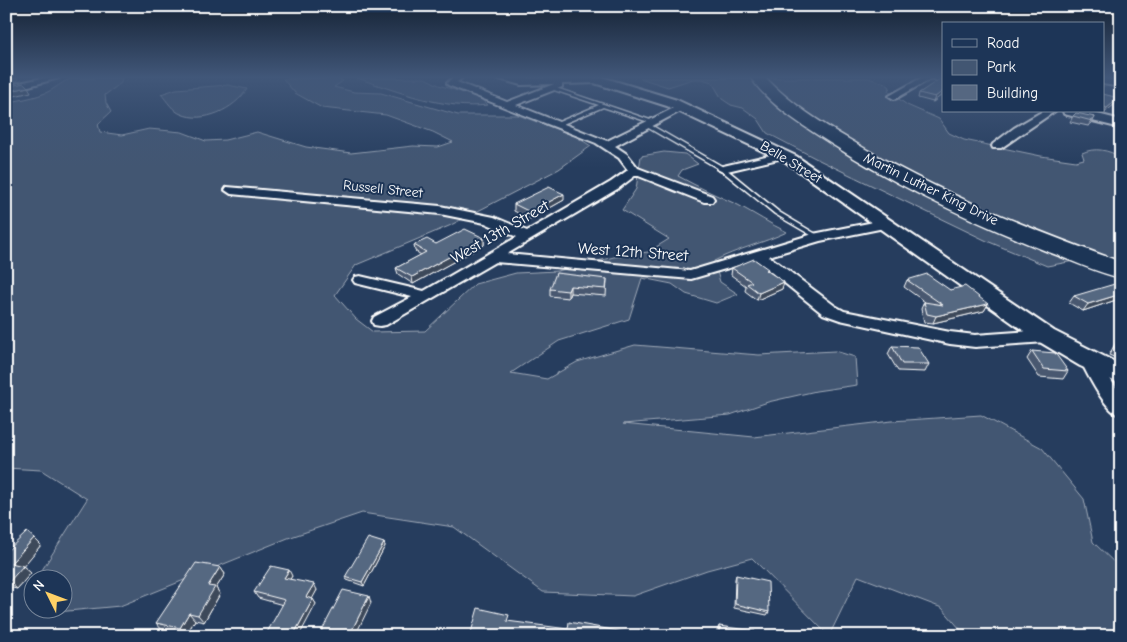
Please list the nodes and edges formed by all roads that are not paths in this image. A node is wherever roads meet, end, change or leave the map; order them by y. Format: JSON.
{"nodes":[{"id":1,"x":512,"y":108,"type":"edge"},
{"id":2,"x":595,"y":108,"type":"edge"},
{"id":3,"x":610,"y":108,"type":"edge"},
{"id":4,"x":681,"y":108,"type":"edge"},
{"id":5,"x":685,"y":108,"type":"edge"},
{"id":6,"x":791,"y":108,"type":"edge"},
{"id":7,"x":1048,"y":112,"type":"edge"},
{"id":8,"x":1073,"y":112,"type":"edge"},
{"id":9,"x":650,"y":123,"type":"junction"},
{"id":10,"x":1121,"y":124,"type":"edge"},
{"id":11,"x":556,"y":125,"type":"junction"},
{"id":12,"x":608,"y":145,"type":"junction"},
{"id":13,"x":997,"y":146,"type":"dead end"},
{"id":14,"x":783,"y":155,"type":"junction"},
{"id":15,"x":722,"y":169,"type":"junction"},
{"id":16,"x":634,"y":170,"type":"junction"},
{"id":17,"x":231,"y":190,"type":"dead end"},
{"id":18,"x":708,"y":199,"type":"dead end"},
{"id":19,"x":884,"y":224,"type":"junction"},
{"id":20,"x":528,"y":236,"type":"junction"},
{"id":21,"x":818,"y":237,"type":"junction"},
{"id":22,"x":759,"y":255,"type":"junction"},
{"id":23,"x":492,"y":257,"type":"junction"},
{"id":24,"x":1121,"y":271,"type":"edge"},
{"id":25,"x":360,"y":280,"type":"dead end"},
{"id":26,"x":426,"y":296,"type":"junction"},
{"id":27,"x":380,"y":321,"type":"dead end"},
{"id":28,"x":1046,"y":336,"type":"junction"},
{"id":29,"x":1089,"y":360,"type":"junction"},
{"id":30,"x":1121,"y":375,"type":"edge"},
{"id":31,"x":1121,"y":410,"type":"edge"}],
"edges":[{"from":1,"to":11,"type":"street"},
{"from":2,"to":11,"type":"lane"},
{"from":3,"to":9,"type":"lane"},
{"from":4,"to":9,"type":"street"},
{"from":5,"to":14,"type":"street","name":"Belle Street"},
{"from":6,"to":24,"type":"highway","name":"Martin Luther King Drive"},
{"from":7,"to":13,"type":"street"},
{"from":8,"to":10,"type":"street"},
{"from":9,"to":12,"type":"street"},
{"from":9,"to":15,"type":"lane"},
{"from":11,"to":12,"type":"street"},
{"from":12,"to":16,"type":"street"},
{"from":14,"to":15,"type":"street"},
{"from":14,"to":19,"type":"street","name":"Belle Street"},
{"from":15,"to":21,"type":"lane"},
{"from":16,"to":18,"type":"street"},
{"from":16,"to":20,"type":"street","name":"West 13th Street"},
{"from":17,"to":20,"type":"street","name":"Russell Street"},
{"from":19,"to":21,"type":"street","name":"West 12th Street"},
{"from":19,"to":28,"type":"street","name":"Belle Street"},
{"from":20,"to":23,"type":"street","name":"West 13th Street"},
{"from":21,"to":22,"type":"street","name":"West 12th Street"},
{"from":22,"to":23,"type":"street","name":"West 12th Street"},
{"from":22,"to":28,"type":"street"},
{"from":23,"to":26,"type":"street","name":"West 13th Street"},
{"from":25,"to":26,"type":"street"},
{"from":26,"to":27,"type":"street","name":"West 13th Street"},
{"from":28,"to":29,"type":"street","name":"Belle Street"},
{"from":29,"to":30,"type":"street","name":"Belle Street"},
{"from":29,"to":31,"type":"street"}]}
